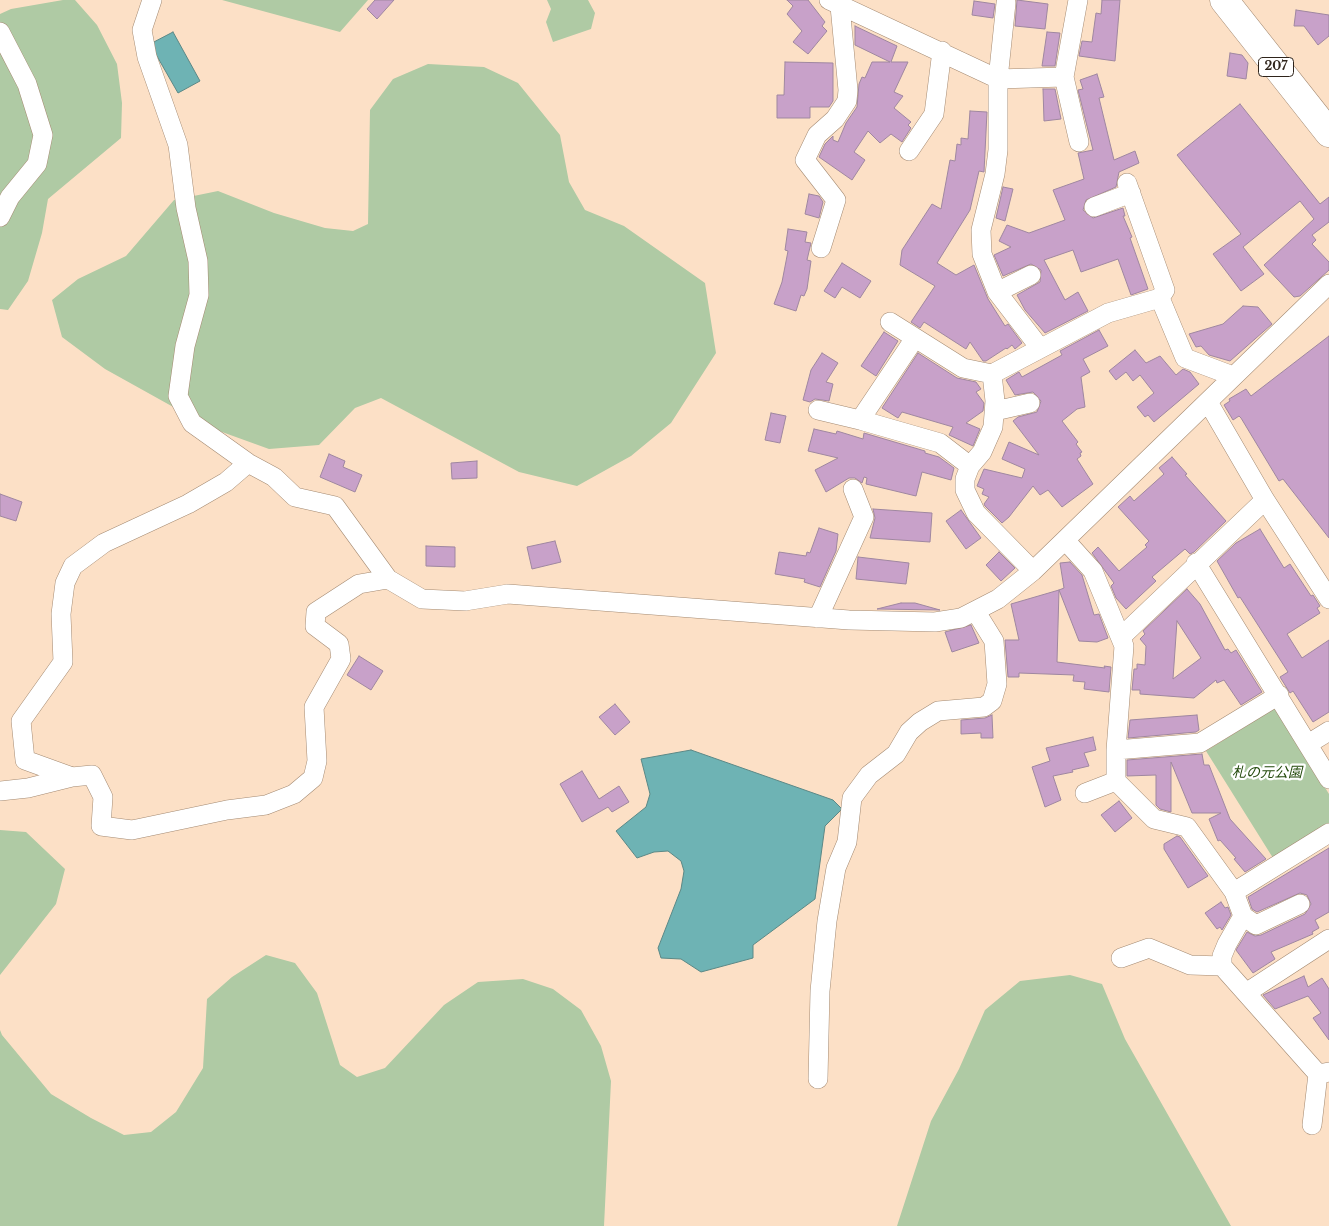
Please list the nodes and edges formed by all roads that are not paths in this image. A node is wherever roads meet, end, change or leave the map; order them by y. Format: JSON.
{"nodes":[{"id":1,"x":152,"y":0,"type":"edge"},
{"id":2,"x":1078,"y":0,"type":"edge"},
{"id":3,"x":1224,"y":0,"type":"edge"},
{"id":4,"x":834,"y":2,"type":"edge"},
{"id":5,"x":1006,"y":3,"type":"dead end"},
{"id":6,"x":0,"y":32,"type":"edge"},
{"id":7,"x":942,"y":51,"type":"junction"},
{"id":8,"x":1064,"y":77,"type":"junction"},
{"id":9,"x":998,"y":79,"type":"junction"},
{"id":10,"x":1329,"y":133,"type":"edge"},
{"id":11,"x":1079,"y":142,"type":"dead end"},
{"id":12,"x":908,"y":150,"type":"dead end"},
{"id":13,"x":1094,"y":208,"type":"dead end"},
{"id":14,"x":0,"y":217,"type":"edge"},
{"id":15,"x":821,"y":248,"type":"dead end"},
{"id":16,"x":1031,"y":276,"type":"dead end"},
{"id":17,"x":1329,"y":284,"type":"edge"},
{"id":18,"x":997,"y":292,"type":"junction"},
{"id":19,"x":1160,"y":298,"type":"junction"},
{"id":20,"x":890,"y":322,"type":"dead end"},
{"id":21,"x":915,"y":338,"type":"junction"},
{"id":22,"x":1040,"y":348,"type":"junction"},
{"id":23,"x":992,"y":374,"type":"junction"},
{"id":24,"x":1233,"y":376,"type":"junction"},
{"id":25,"x":1208,"y":402,"type":"junction"},
{"id":26,"x":1030,"y":403,"type":"dead end"},
{"id":27,"x":818,"y":410,"type":"dead end"},
{"id":28,"x":995,"y":412,"type":"junction"},
{"id":29,"x":860,"y":420,"type":"junction"},
{"id":30,"x":248,"y":463,"type":"junction"},
{"id":31,"x":970,"y":466,"type":"junction"},
{"id":32,"x":853,"y":489,"type":"dead end"},
{"id":33,"x":1266,"y":500,"type":"junction"},
{"id":34,"x":1065,"y":540,"type":"junction"},
{"id":35,"x":1196,"y":564,"type":"junction"},
{"id":36,"x":1033,"y":571,"type":"junction"},
{"id":37,"x":388,"y":579,"type":"junction"},
{"id":38,"x":1329,"y":599,"type":"edge"},
{"id":39,"x":976,"y":612,"type":"junction"},
{"id":40,"x":818,"y":618,"type":"junction"},
{"id":41,"x":1121,"y":637,"type":"junction"},
{"id":42,"x":1279,"y":695,"type":"junction"},
{"id":43,"x":1329,"y":731,"type":"edge"},
{"id":44,"x":1308,"y":744,"type":"junction"},
{"id":45,"x":1116,"y":750,"type":"junction"},
{"id":46,"x":72,"y":776,"type":"junction"},
{"id":47,"x":1329,"y":778,"type":"edge"},
{"id":48,"x":1116,"y":781,"type":"junction"},
{"id":49,"x":0,"y":791,"type":"edge"},
{"id":50,"x":1085,"y":793,"type":"dead end"},
{"id":51,"x":1329,"y":833,"type":"edge"},
{"id":52,"x":1234,"y":892,"type":"junction"},
{"id":53,"x":1300,"y":904,"type":"dead end"},
{"id":54,"x":1243,"y":916,"type":"junction"},
{"id":55,"x":1327,"y":944,"type":"edge"},
{"id":56,"x":1121,"y":958,"type":"dead end"},
{"id":57,"x":1222,"y":966,"type":"junction"},
{"id":58,"x":1246,"y":993,"type":"junction"},
{"id":59,"x":1324,"y":1073,"type":"edge"},
{"id":60,"x":818,"y":1079,"type":"dead end"},
{"id":61,"x":1312,"y":1124,"type":"dead end"}],
"edges":[{"from":1,"to":30,"type":"street"},
{"from":2,"to":8,"type":"street"},
{"from":3,"to":10,"type":"highway","number":"207"},
{"from":4,"to":7,"type":"street"},
{"from":4,"to":15,"type":"street"},
{"from":5,"to":9,"type":"street"},
{"from":6,"to":14,"type":"street"},
{"from":7,"to":9,"type":"street"},
{"from":7,"to":12,"type":"street"},
{"from":8,"to":9,"type":"street"},
{"from":8,"to":11,"type":"street"},
{"from":9,"to":18,"type":"street"},
{"from":13,"to":19,"type":"street"},
{"from":16,"to":18,"type":"street"},
{"from":17,"to":24,"type":"street"},
{"from":18,"to":22,"type":"street"},
{"from":19,"to":22,"type":"street"},
{"from":19,"to":24,"type":"street"},
{"from":20,"to":21,"type":"street"},
{"from":21,"to":23,"type":"street"},
{"from":21,"to":29,"type":"street"},
{"from":22,"to":23,"type":"street"},
{"from":23,"to":28,"type":"street"},
{"from":24,"to":25,"type":"street"},
{"from":25,"to":33,"type":"street"},
{"from":25,"to":34,"type":"street"},
{"from":26,"to":28,"type":"street"},
{"from":27,"to":29,"type":"street"},
{"from":28,"to":31,"type":"street"},
{"from":29,"to":31,"type":"street"},
{"from":30,"to":37,"type":"street"},
{"from":30,"to":46,"type":"street"},
{"from":31,"to":36,"type":"street"},
{"from":32,"to":40,"type":"street"},
{"from":33,"to":35,"type":"street"},
{"from":33,"to":38,"type":"street"},
{"from":34,"to":36,"type":"street"},
{"from":34,"to":41,"type":"street"},
{"from":35,"to":41,"type":"street"},
{"from":35,"to":42,"type":"street"},
{"from":36,"to":39,"type":"street"},
{"from":37,"to":40,"type":"street"},
{"from":37,"to":46,"type":"street"},
{"from":39,"to":40,"type":"street"},
{"from":39,"to":60,"type":"street"},
{"from":41,"to":45,"type":"street"},
{"from":42,"to":44,"type":"street"},
{"from":42,"to":45,"type":"street"},
{"from":43,"to":44,"type":"street"},
{"from":44,"to":47,"type":"street"},
{"from":45,"to":48,"type":"street"},
{"from":46,"to":49,"type":"street"},
{"from":48,"to":50,"type":"street"},
{"from":48,"to":52,"type":"street"},
{"from":51,"to":52,"type":"street"},
{"from":52,"to":54,"type":"street"},
{"from":53,"to":54,"type":"street"},
{"from":54,"to":57,"type":"street"},
{"from":55,"to":58,"type":"street"},
{"from":56,"to":57,"type":"street"},
{"from":57,"to":58,"type":"street"},
{"from":58,"to":59,"type":"street"},
{"from":59,"to":61,"type":"street"}]}
